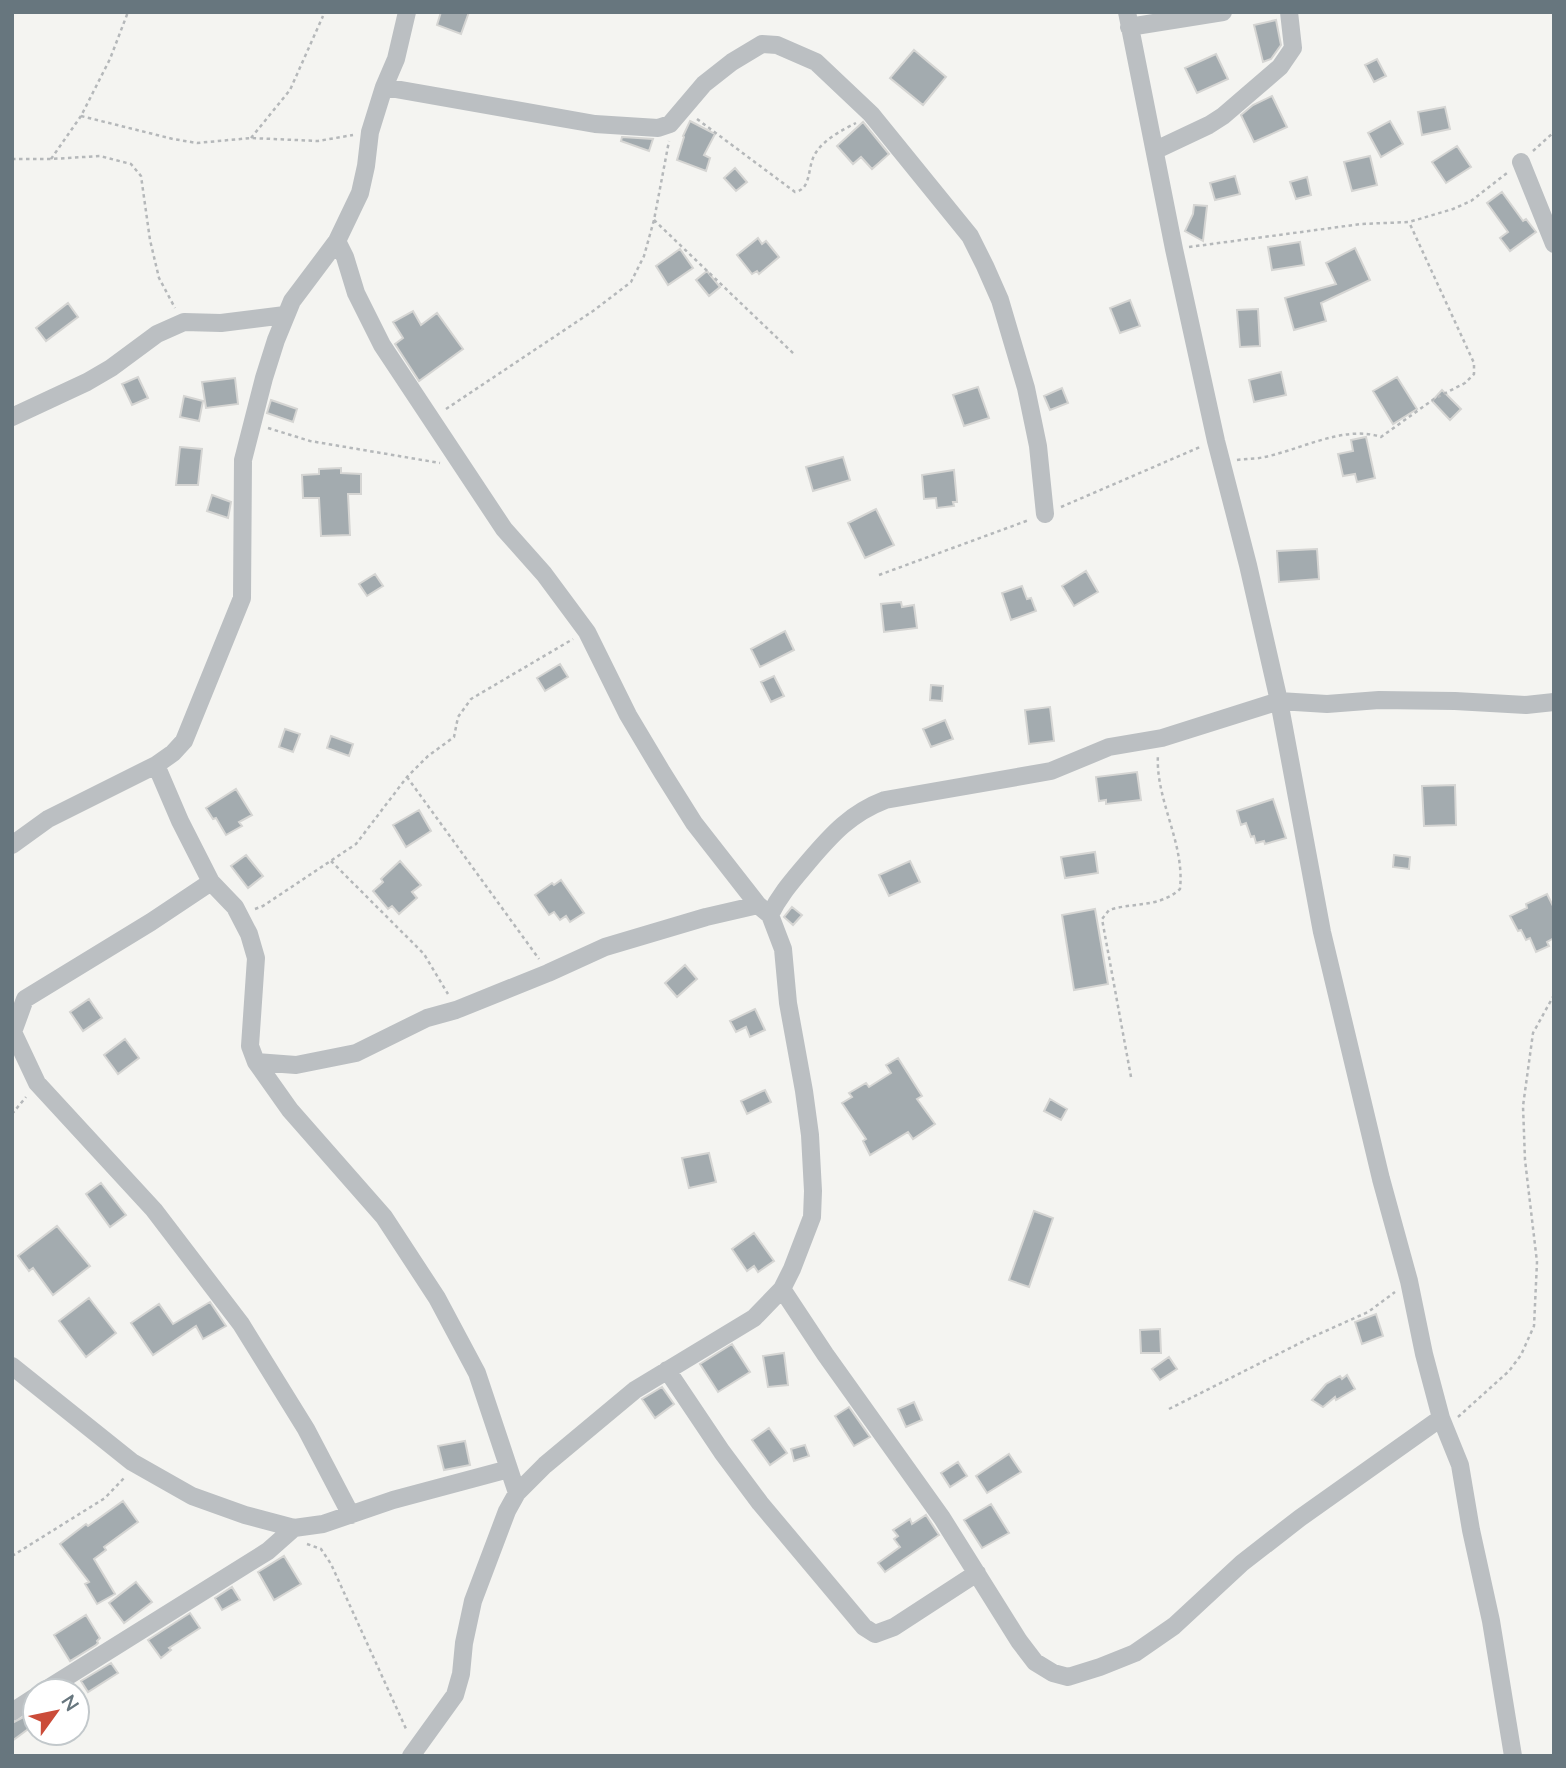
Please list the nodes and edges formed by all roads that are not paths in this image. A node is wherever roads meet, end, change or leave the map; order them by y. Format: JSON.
{"nodes":[{"id":1,"x":407,"y":12,"type":"edge"},
{"id":2,"x":1223,"y":12,"type":"edge"},
{"id":3,"x":1289,"y":12,"type":"edge"},
{"id":4,"x":1128,"y":20,"type":"edge"},
{"id":5,"x":384,"y":87,"type":"junction"},
{"id":6,"x":1156,"y":150,"type":"junction"},
{"id":7,"x":1521,"y":162,"type":"road end"},
{"id":8,"x":337,"y":241,"type":"junction"},
{"id":9,"x":1554,"y":244,"type":"edge"},
{"id":10,"x":285,"y":315,"type":"junction"},
{"id":11,"x":12,"y":417,"type":"edge"},
{"id":12,"x":1045,"y":514,"type":"dead end"},
{"id":13,"x":1279,"y":701,"type":"junction"},
{"id":14,"x":1554,"y":702,"type":"edge"},
{"id":15,"x":156,"y":765,"type":"junction"},
{"id":16,"x":12,"y":845,"type":"edge"},
{"id":17,"x":211,"y":883,"type":"junction"},
{"id":18,"x":764,"y":910,"type":"junction"},
{"id":19,"x":256,"y":1062,"type":"junction"},
{"id":20,"x":782,"y":1289,"type":"junction"},
{"id":21,"x":12,"y":1366,"type":"edge"},
{"id":22,"x":667,"y":1370,"type":"junction"},
{"id":23,"x":1441,"y":1418,"type":"junction"},
{"id":24,"x":509,"y":1469,"type":"junction"},
{"id":25,"x":517,"y":1493,"type":"junction"},
{"id":26,"x":351,"y":1515,"type":"junction"},
{"id":27,"x":294,"y":1528,"type":"junction"},
{"id":28,"x":977,"y":1573,"type":"junction"},
{"id":29,"x":66,"y":1677,"type":"edge"},
{"id":30,"x":414,"y":1751,"type":"edge"},
{"id":31,"x":1513,"y":1756,"type":"edge"}],
"edges":[{"from":1,"to":5,"type":"street"},
{"from":2,"to":4,"type":"street"},
{"from":3,"to":6,"type":"street"},
{"from":4,"to":6,"type":"street"},
{"from":5,"to":8,"type":"street"},
{"from":5,"to":12,"type":"street"},
{"from":6,"to":13,"type":"street"},
{"from":7,"to":9,"type":"street"},
{"from":8,"to":10,"type":"street"},
{"from":8,"to":18,"type":"street"},
{"from":10,"to":11,"type":"street"},
{"from":10,"to":15,"type":"street"},
{"from":13,"to":14,"type":"street"},
{"from":13,"to":18,"type":"street"},
{"from":13,"to":23,"type":"street"},
{"from":15,"to":16,"type":"street"},
{"from":15,"to":17,"type":"street"},
{"from":17,"to":19,"type":"street"},
{"from":17,"to":26,"type":"street"},
{"from":18,"to":19,"type":"street"},
{"from":18,"to":20,"type":"street"},
{"from":19,"to":24,"type":"street"},
{"from":20,"to":22,"type":"street"},
{"from":20,"to":28,"type":"street"},
{"from":21,"to":27,"type":"street"},
{"from":22,"to":25,"type":"street"},
{"from":22,"to":28,"type":"street"},
{"from":23,"to":28,"type":"street"},
{"from":23,"to":31,"type":"street"},
{"from":24,"to":25,"type":"street"},
{"from":24,"to":26,"type":"street"},
{"from":25,"to":30,"type":"street"},
{"from":26,"to":27,"type":"street"},
{"from":27,"to":29,"type":"street"}]}
